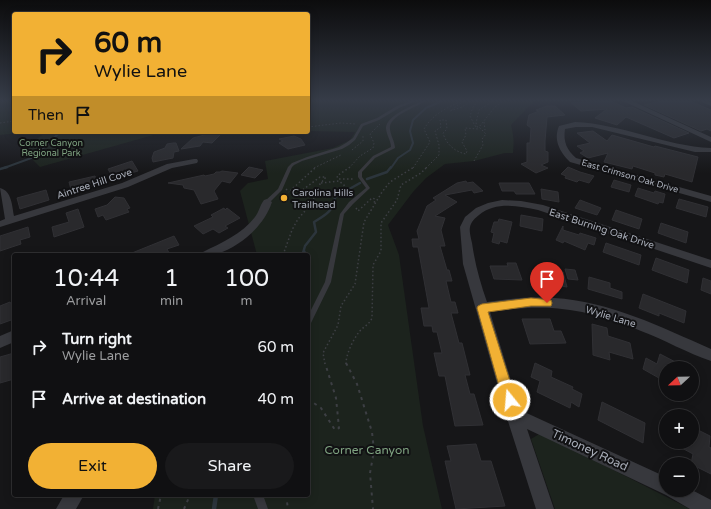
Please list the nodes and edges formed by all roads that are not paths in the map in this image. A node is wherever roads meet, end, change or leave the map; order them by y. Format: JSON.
{"nodes":[{"id":1,"x":363,"y":125,"type":"edge"},
{"id":2,"x":389,"y":125,"type":"edge"},
{"id":3,"x":571,"y":125,"type":"edge"},
{"id":4,"x":595,"y":125,"type":"edge"},
{"id":5,"x":678,"y":125,"type":"edge"},
{"id":6,"x":711,"y":140,"type":"edge"},
{"id":7,"x":711,"y":150,"type":"edge"},
{"id":8,"x":194,"y":161,"type":"dead end"},
{"id":9,"x":0,"y":191,"type":"edge"},
{"id":10,"x":711,"y":199,"type":"edge"},
{"id":11,"x":267,"y":202,"type":"joint"},
{"id":12,"x":10,"y":221,"type":"junction"},
{"id":13,"x":0,"y":224,"type":"edge"},
{"id":14,"x":210,"y":253,"type":"edge"},
{"id":15,"x":711,"y":264,"type":"edge"},
{"id":16,"x":482,"y":308,"type":"junction"},
{"id":17,"x":310,"y":319,"type":"edge"},
{"id":18,"x":12,"y":337,"type":"edge"},
{"id":19,"x":0,"y":342,"type":"edge"},
{"id":20,"x":711,"y":355,"type":"edge"},
{"id":21,"x":514,"y":415,"type":"junction"},
{"id":22,"x":659,"y":483,"type":"edge"},
{"id":23,"x":74,"y":497,"type":"edge"},
{"id":24,"x":259,"y":497,"type":"edge"},
{"id":25,"x":687,"y":497,"type":"edge"},
{"id":26,"x":65,"y":509,"type":"edge"},
{"id":27,"x":263,"y":509,"type":"edge"},
{"id":28,"x":545,"y":509,"type":"edge"},
{"id":29,"x":709,"y":509,"type":"edge"}],
"edges":[{"from":1,"to":11,"type":"lane"},
{"from":2,"to":17,"type":"lane"},
{"from":3,"to":10,"type":"street","name":"East Crimson Oak Drive"},
{"from":4,"to":7,"type":"street","name":"East Crimson Oak Drive"},
{"from":5,"to":6,"type":"street"},
{"from":8,"to":12,"type":"street","name":"Aintree Hill Cove"},
{"from":9,"to":12,"type":"street"},
{"from":11,"to":14,"type":"street"},
{"from":12,"to":13,"type":"street","name":"Aintree Hill Cove"},
{"from":15,"to":16,"type":"street","name":"East Burning Oak Drive"},
{"from":16,"to":20,"type":"street","name":"Wylie Lane"},
{"from":16,"to":21,"type":"street"},
{"from":18,"to":19,"type":"street"},
{"from":21,"to":22,"type":"street","name":"Timoney Road"},
{"from":21,"to":28,"type":"street"},
{"from":23,"to":26,"type":"street"},
{"from":24,"to":27,"type":"lane"},
{"from":25,"to":29,"type":"street"}]}
